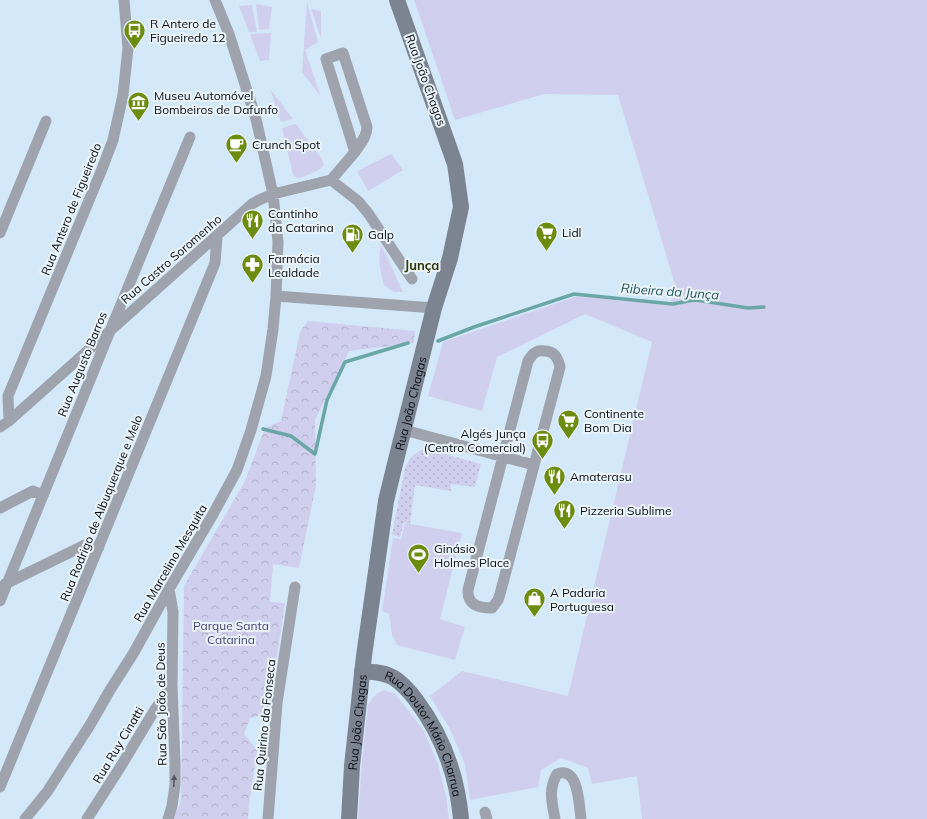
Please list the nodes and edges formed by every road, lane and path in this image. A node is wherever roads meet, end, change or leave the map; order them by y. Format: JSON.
{"nodes":[{"id":1,"x":124,"y":0,"type":"edge"},
{"id":2,"x":214,"y":0,"type":"edge"},
{"id":3,"x":397,"y":0,"type":"edge"},
{"id":4,"x":46,"y":122,"type":"dead end"},
{"id":5,"x":190,"y":136,"type":"dead end"},
{"id":6,"x":355,"y":152,"type":"junction"},
{"id":7,"x":331,"y":180,"type":"junction"},
{"id":8,"x":273,"y":194,"type":"junction"},
{"id":9,"x":0,"y":233,"type":"edge"},
{"id":10,"x":217,"y":237,"type":"junction"},
{"id":11,"x":412,"y":279,"type":"dead end"},
{"id":12,"x":276,"y":296,"type":"junction"},
{"id":13,"x":434,"y":308,"type":"junction"},
{"id":14,"x":110,"y":330,"type":"junction"},
{"id":15,"x":4,"y":424,"type":"edge"},
{"id":16,"x":404,"y":430,"type":"junction"},
{"id":17,"x":503,"y":456,"type":"junction"},
{"id":18,"x":534,"y":465,"type":"junction"},
{"id":19,"x":43,"y":495,"type":"junction"},
{"id":20,"x":0,"y":508,"type":"edge"},
{"id":21,"x":99,"y":547,"type":"junction"},
{"id":22,"x":4,"y":585,"type":"edge"},
{"id":23,"x":295,"y":587,"type":"dead end"},
{"id":24,"x":169,"y":589,"type":"junction"},
{"id":25,"x":0,"y":601,"type":"edge"},
{"id":26,"x":362,"y":671,"type":"junction"},
{"id":27,"x":172,"y":686,"type":"junction"},
{"id":28,"x":0,"y":787,"type":"edge"},
{"id":29,"x":25,"y":819,"type":"edge"},
{"id":30,"x":87,"y":819,"type":"edge"},
{"id":31,"x":168,"y":819,"type":"edge"},
{"id":32,"x":268,"y":819,"type":"edge"},
{"id":33,"x":349,"y":819,"type":"edge"},
{"id":34,"x":461,"y":819,"type":"edge"},
{"id":35,"x":555,"y":819,"type":"edge"},
{"id":36,"x":581,"y":819,"type":"edge"}],
"edges":[{"from":1,"to":15,"type":"street","name":"Rua Antero de Figueiredo"},
{"from":2,"to":8,"type":"street","name":"Rua Marcelino Mesquita"},
{"from":3,"to":13,"type":"street","name":"Rua João Chagas"},
{"from":4,"to":9,"type":"street"},
{"from":5,"to":14,"type":"street","name":"Rua Augusto Barros"},
{"from":6,"to":6,"type":"street"},
{"from":6,"to":7,"type":"street"},
{"from":7,"to":8,"type":"street","name":"Rua Castro Soromenho"},
{"from":7,"to":11,"type":"street"},
{"from":8,"to":10,"type":"street","name":"Rua Castro Soromenho"},
{"from":8,"to":12,"type":"street","name":"Rua Marcelino Mesquita"},
{"from":10,"to":14,"type":"street","name":"Rua Castro Soromenho"},
{"from":10,"to":21,"type":"street","name":"Rua Rodrigo de Albuquerque e Melo"},
{"from":12,"to":13,"type":"street"},
{"from":12,"to":24,"type":"street","name":"Rua Marcelino Mesquita"},
{"from":13,"to":16,"type":"street","name":"Rua João Chagas"},
{"from":14,"to":15,"type":"street","name":"Rua Castro Soromenho"},
{"from":14,"to":19,"type":"street","name":"Rua Augusto Barros"},
{"from":16,"to":17,"type":"street"},
{"from":16,"to":26,"type":"street","name":"Rua João Chagas"},
{"from":17,"to":18,"type":"street"},
{"from":17,"to":18,"type":"street"},
{"from":17,"to":18,"type":"street"},
{"from":19,"to":20,"type":"street"},
{"from":19,"to":22,"type":"street","name":"Rua Augusto Barros"},
{"from":21,"to":22,"type":"street"},
{"from":21,"to":28,"type":"street","name":"Rua Rodrigo de Albuquerque e Melo"},
{"from":22,"to":25,"type":"street","name":"Rua Augusto Barros"},
{"from":23,"to":32,"type":"street","name":"Rua Quirino da Fonseca"},
{"from":24,"to":27,"type":"street","name":"Rua São João de Deus"},
{"from":24,"to":29,"type":"street","name":"Rua Marcelino Mesquita"},
{"from":26,"to":33,"type":"street","name":"Rua João Chagas"},
{"from":26,"to":34,"type":"street","name":"Rua Doutor Mário Charrua"},
{"from":27,"to":30,"type":"street","name":"Rua Ruy Cinatti"},
{"from":31,"to":27,"type":"street","name":"Rua São João de Deus","one_way":true},
{"from":35,"to":36,"type":"street"}]}
